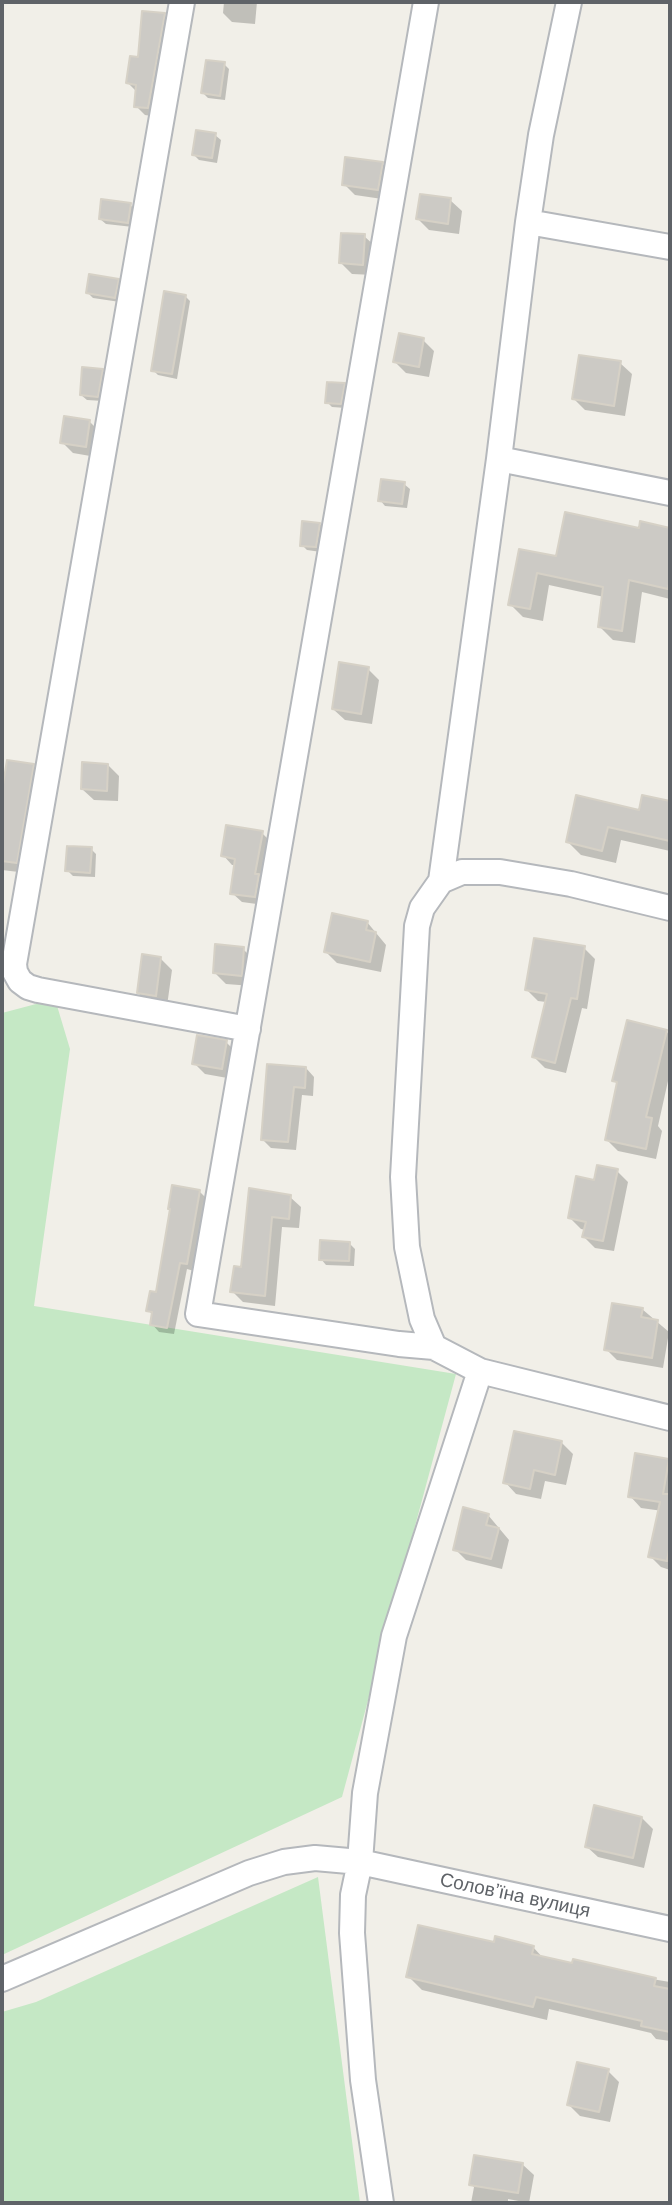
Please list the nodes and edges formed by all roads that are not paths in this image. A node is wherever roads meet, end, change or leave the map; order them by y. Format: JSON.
{"nodes":[{"id":1,"x":182,"y":2,"type":"edge"},
{"id":2,"x":426,"y":2,"type":"edge"},
{"id":3,"x":569,"y":2,"type":"edge"},
{"id":4,"x":528,"y":222,"type":"junction"},
{"id":5,"x":670,"y":247,"type":"edge"},
{"id":6,"x":499,"y":459,"type":"junction"},
{"id":7,"x":670,"y":493,"type":"edge"},
{"id":8,"x":441,"y":881,"type":"junction"},
{"id":9,"x":670,"y":908,"type":"edge"},
{"id":10,"x":247,"y":1029,"type":"junction"},
{"id":11,"x":434,"y":1347,"type":"junction"},
{"id":12,"x":480,"y":1371,"type":"junction"},
{"id":13,"x":670,"y":1418,"type":"edge"},
{"id":14,"x":360,"y":1862,"type":"junction"},
{"id":15,"x":670,"y":1929,"type":"edge"},
{"id":16,"x":2,"y":1979,"type":"edge"},
{"id":17,"x":381,"y":2203,"type":"edge"}],
"edges":[{"from":1,"to":10,"type":"street"},
{"from":2,"to":10,"type":"street"},
{"from":3,"to":4,"type":"street"},
{"from":4,"to":5,"type":"street"},
{"from":4,"to":6,"type":"street"},
{"from":6,"to":7,"type":"street"},
{"from":6,"to":8,"type":"street"},
{"from":8,"to":9,"type":"street"},
{"from":8,"to":11,"type":"street"},
{"from":10,"to":11,"type":"street"},
{"from":11,"to":12,"type":"street"},
{"from":12,"to":13,"type":"street"},
{"from":12,"to":14,"type":"street"},
{"from":14,"to":15,"type":"street","name":"Соловʼїна вулиця"},
{"from":14,"to":16,"type":"street","name":"Соловʼїна вулиця"},
{"from":14,"to":17,"type":"street"}]}
